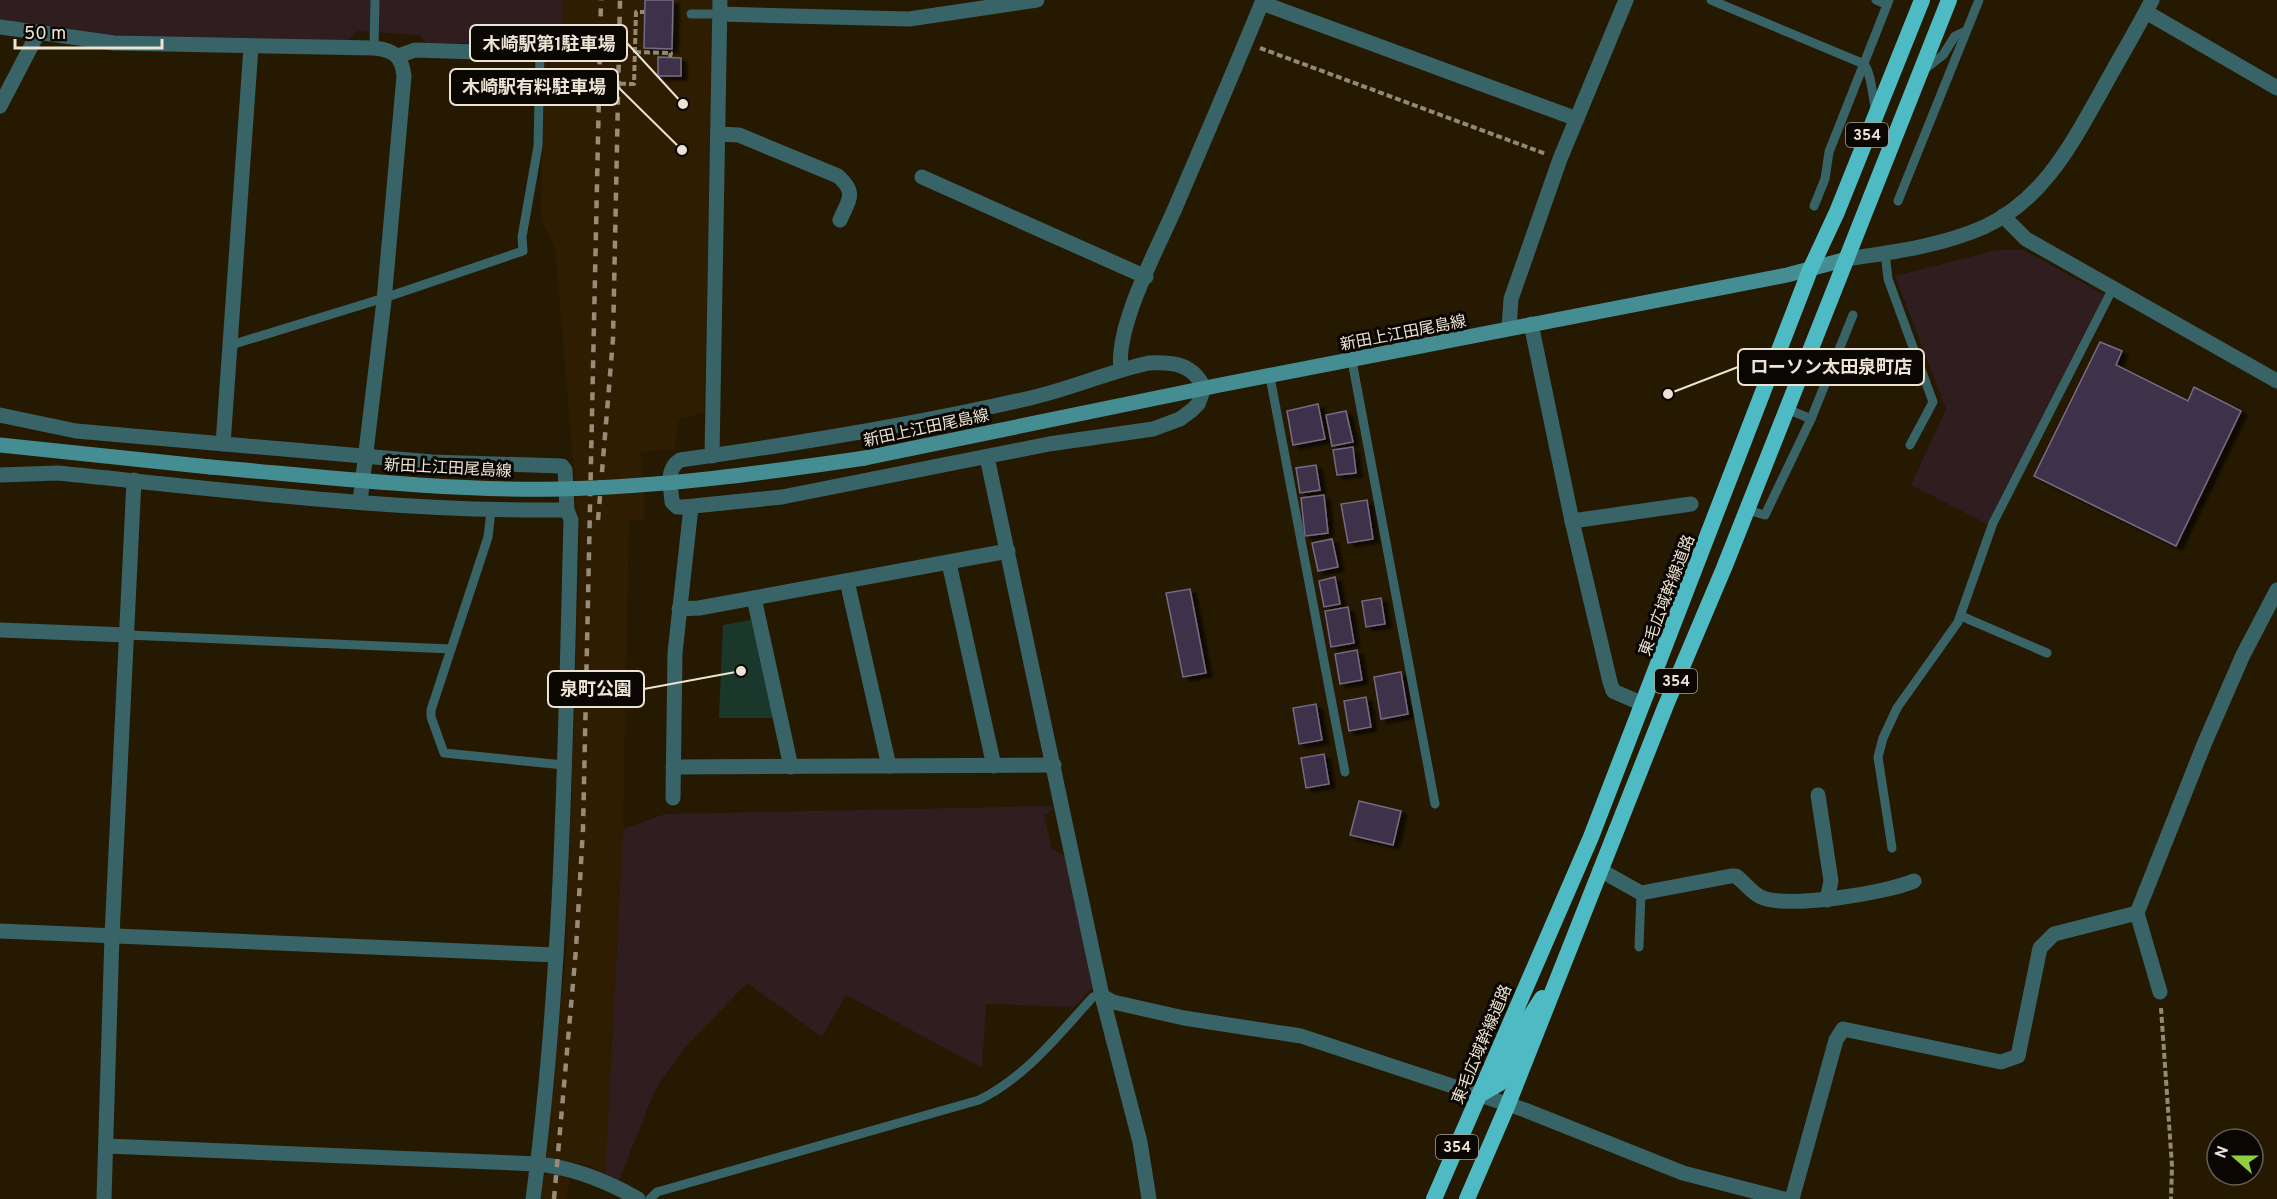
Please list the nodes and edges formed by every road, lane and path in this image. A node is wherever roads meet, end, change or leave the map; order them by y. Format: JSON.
{"nodes":[{"id":1,"x":375,"y":0,"type":"edge"},
{"id":2,"x":1036,"y":0,"type":"edge"},
{"id":3,"x":1626,"y":0,"type":"edge"},
{"id":4,"x":1711,"y":0,"type":"edge"},
{"id":5,"x":1875,"y":0,"type":"edge"},
{"id":6,"x":1922,"y":0,"type":"edge"},
{"id":7,"x":1949,"y":0,"type":"edge"},
{"id":8,"x":1979,"y":0,"type":"edge"},
{"id":9,"x":1263,"y":2,"type":"edge"},
{"id":10,"x":1888,"y":2,"type":"edge"},
{"id":11,"x":2149,"y":6,"type":"edge"},
{"id":12,"x":719,"y":7,"type":"edge"},
{"id":13,"x":644,"y":12,"type":"dead end"},
{"id":14,"x":691,"y":14,"type":"dead end"},
{"id":15,"x":0,"y":27,"type":"edge"},
{"id":16,"x":1966,"y":31,"type":"junction"},
{"id":17,"x":38,"y":33,"type":"junction"},
{"id":18,"x":1246,"y":42,"type":"junction"},
{"id":19,"x":251,"y":47,"type":"junction"},
{"id":20,"x":374,"y":48,"type":"junction"},
{"id":21,"x":635,"y":52,"type":"junction"},
{"id":22,"x":540,"y":54,"type":"junction"},
{"id":23,"x":398,"y":56,"type":"junction"},
{"id":24,"x":582,"y":57,"type":"dead end"},
{"id":25,"x":670,"y":57,"type":"dead end"},
{"id":26,"x":1864,"y":64,"type":"junction"},
{"id":27,"x":588,"y":70,"type":"dead end"},
{"id":28,"x":1921,"y":72,"type":"junction"},
{"id":29,"x":2277,"y":88,"type":"edge"},
{"id":30,"x":0,"y":106,"type":"edge"},
{"id":31,"x":1876,"y":111,"type":"junction"},
{"id":32,"x":1577,"y":119,"type":"junction"},
{"id":33,"x":718,"y":134,"type":"junction"},
{"id":34,"x":1560,"y":159,"type":"junction"},
{"id":35,"x":922,"y":177,"type":"dead end"},
{"id":36,"x":1898,"y":201,"type":"dead end"},
{"id":37,"x":1814,"y":206,"type":"dead end"},
{"id":38,"x":2003,"y":216,"type":"junction"},
{"id":39,"x":840,"y":220,"type":"dead end"},
{"id":40,"x":1885,"y":253,"type":"junction"},
{"id":41,"x":1847,"y":259,"type":"junction"},
{"id":42,"x":1809,"y":270,"type":"junction"},
{"id":43,"x":1146,"y":276,"type":"junction"},
{"id":44,"x":2113,"y":288,"type":"junction"},
{"id":45,"x":384,"y":298,"type":"junction"},
{"id":46,"x":1853,"y":315,"type":"dead end"},
{"id":47,"x":1532,"y":324,"type":"junction"},
{"id":48,"x":1509,"y":328,"type":"junction"},
{"id":49,"x":231,"y":345,"type":"junction"},
{"id":50,"x":1352,"y":361,"type":"junction"},
{"id":51,"x":1121,"y":369,"type":"junction"},
{"id":52,"x":1270,"y":377,"type":"junction"},
{"id":53,"x":2277,"y":381,"type":"edge"},
{"id":54,"x":1204,"y":388,"type":"junction"},
{"id":55,"x":1787,"y":409,"type":"junction"},
{"id":56,"x":0,"y":416,"type":"edge"},
{"id":57,"x":1811,"y":419,"type":"junction"},
{"id":58,"x":223,"y":444,"type":"junction"},
{"id":59,"x":1910,"y":445,"type":"dead end"},
{"id":60,"x":0,"y":446,"type":"edge"},
{"id":61,"x":711,"y":456,"type":"junction"},
{"id":62,"x":366,"y":457,"type":"junction"},
{"id":63,"x":987,"y":457,"type":"junction"},
{"id":64,"x":0,"y":475,"type":"edge"},
{"id":65,"x":134,"y":480,"type":"junction"},
{"id":66,"x":360,"y":502,"type":"junction"},
{"id":67,"x":1691,"y":504,"type":"dead end"},
{"id":68,"x":691,"y":507,"type":"junction"},
{"id":69,"x":567,"y":510,"type":"junction"},
{"id":70,"x":1747,"y":510,"type":"junction"},
{"id":71,"x":491,"y":511,"type":"junction"},
{"id":72,"x":1572,"y":521,"type":"junction"},
{"id":73,"x":1008,"y":551,"type":"junction"},
{"id":74,"x":949,"y":563,"type":"junction"},
{"id":75,"x":847,"y":581,"type":"junction"},
{"id":76,"x":2277,"y":590,"type":"edge"},
{"id":77,"x":754,"y":598,"type":"junction"},
{"id":78,"x":679,"y":609,"type":"junction"},
{"id":79,"x":1961,"y":616,"type":"junction"},
{"id":80,"x":0,"y":630,"type":"edge"},
{"id":81,"x":127,"y":635,"type":"junction"},
{"id":82,"x":451,"y":649,"type":"junction"},
{"id":83,"x":2047,"y":653,"type":"dead end"},
{"id":84,"x":1643,"y":704,"type":"junction"},
{"id":85,"x":564,"y":765,"type":"junction"},
{"id":86,"x":1054,"y":765,"type":"junction"},
{"id":87,"x":889,"y":766,"type":"junction"},
{"id":88,"x":994,"y":766,"type":"junction"},
{"id":89,"x":673,"y":767,"type":"junction"},
{"id":90,"x":791,"y":767,"type":"junction"},
{"id":91,"x":1345,"y":772,"type":"dead end"},
{"id":92,"x":1818,"y":795,"type":"dead end"},
{"id":93,"x":673,"y":798,"type":"dead end"},
{"id":94,"x":1435,"y":804,"type":"dead end"},
{"id":95,"x":1892,"y":848,"type":"dead end"},
{"id":96,"x":1600,"y":870,"type":"junction"},
{"id":97,"x":1914,"y":880,"type":"dead end"},
{"id":98,"x":1641,"y":893,"type":"junction"},
{"id":99,"x":1827,"y":900,"type":"junction"},
{"id":100,"x":2137,"y":913,"type":"junction"},
{"id":101,"x":0,"y":931,"type":"edge"},
{"id":102,"x":112,"y":935,"type":"junction"},
{"id":103,"x":1639,"y":948,"type":"dead end"},
{"id":104,"x":556,"y":955,"type":"junction"},
{"id":105,"x":1556,"y":983,"type":"junction"},
{"id":106,"x":2160,"y":992,"type":"joint"},
{"id":107,"x":1102,"y":996,"type":"junction"},
{"id":108,"x":1479,"y":1095,"type":"junction"},
{"id":109,"x":1508,"y":1104,"type":"junction"},
{"id":110,"x":107,"y":1146,"type":"junction"},
{"id":111,"x":538,"y":1164,"type":"junction"},
{"id":112,"x":104,"y":1199,"type":"edge"},
{"id":113,"x":533,"y":1199,"type":"edge"},
{"id":114,"x":638,"y":1199,"type":"edge"},
{"id":115,"x":650,"y":1199,"type":"edge"},
{"id":116,"x":1149,"y":1199,"type":"edge"},
{"id":117,"x":1434,"y":1199,"type":"edge"},
{"id":118,"x":1467,"y":1199,"type":"edge"},
{"id":119,"x":1784,"y":1199,"type":"edge"},
{"id":120,"x":1792,"y":1199,"type":"edge"},
{"id":121,"x":2171,"y":1199,"type":"edge"}],
"edges":[{"from":1,"to":20,"type":"lane"},
{"from":2,"to":12,"type":"street"},
{"from":3,"to":32,"type":"street"},
{"from":4,"to":26,"type":"lane"},
{"from":5,"to":10,"type":"lane"},
{"from":6,"to":31,"type":"highway","name":"東毛広域幹線道路","number":"354"},
{"from":7,"to":28,"type":"highway","number":"354"},
{"from":8,"to":16,"type":"lane"},
{"from":9,"to":18,"type":"street"},
{"from":9,"to":32,"type":"street"},
{"from":10,"to":26,"type":"lane"},
{"from":11,"to":29,"type":"street"},
{"from":11,"to":38,"type":"street"},
{"from":12,"to":14,"type":"lane"},
{"from":12,"to":33,"type":"street"},
{"from":13,"to":21,"type":"path"},
{"from":15,"to":17,"type":"street"},
{"from":16,"to":28,"type":"lane"},
{"from":16,"to":36,"type":"lane"},
{"from":17,"to":19,"type":"street"},
{"from":17,"to":30,"type":"street"},
{"from":18,"to":34,"type":"path"},
{"from":18,"to":43,"type":"street"},
{"from":19,"to":20,"type":"street"},
{"from":19,"to":49,"type":"street"},
{"from":20,"to":23,"type":"street"},
{"from":21,"to":25,"type":"path"},
{"from":21,"to":27,"type":"path"},
{"from":22,"to":23,"type":"street"},
{"from":22,"to":24,"type":"path"},
{"from":22,"to":45,"type":"lane"},
{"from":23,"to":45,"type":"street"},
{"from":26,"to":31,"type":"lane"},
{"from":26,"to":37,"type":"lane"},
{"from":28,"to":41,"type":"highway","number":"354"},
{"from":31,"to":42,"type":"highway","name":"東毛広域幹線道路","number":"354"},
{"from":32,"to":34,"type":"street"},
{"from":33,"to":39,"type":"street"},
{"from":33,"to":61,"type":"street"},
{"from":34,"to":48,"type":"street"},
{"from":35,"to":43,"type":"street"},
{"from":38,"to":40,"type":"street"},
{"from":38,"to":44,"type":"street"},
{"from":40,"to":41,"type":"street"},
{"from":40,"to":59,"type":"lane"},
{"from":41,"to":42,"type":"main road","name":"新田上江田尾島線"},
{"from":41,"to":55,"type":"highway","number":"354"},
{"from":42,"to":47,"type":"main road","name":"新田上江田尾島線"},
{"from":42,"to":84,"type":"highway","name":"東毛広域幹線道路","number":"354"},
{"from":43,"to":51,"type":"street"},
{"from":44,"to":53,"type":"street"},
{"from":44,"to":79,"type":"lane"},
{"from":45,"to":49,"type":"lane"},
{"from":45,"to":62,"type":"street"},
{"from":46,"to":57,"type":"lane"},
{"from":47,"to":48,"type":"main road","name":"新田上江田尾島線"},
{"from":47,"to":72,"type":"street"},
{"from":48,"to":50,"type":"main road","name":"新田上江田尾島線"},
{"from":49,"to":58,"type":"street"},
{"from":50,"to":52,"type":"main road","name":"新田上江田尾島線"},
{"from":50,"to":94,"type":"lane"},
{"from":51,"to":54,"type":"street"},
{"from":51,"to":61,"type":"street"},
{"from":52,"to":54,"type":"main road","name":"新田上江田尾島線"},
{"from":52,"to":91,"type":"lane"},
{"from":54,"to":60,"type":"main road","name":"新田上江田尾島線","bridge":true},
{"from":54,"to":63,"type":"street"},
{"from":55,"to":57,"type":"lane"},
{"from":55,"to":70,"type":"highway","number":"354"},
{"from":56,"to":58,"type":"street"},
{"from":57,"to":70,"type":"lane"},
{"from":58,"to":62,"type":"street"},
{"from":61,"to":68,"type":"street"},
{"from":62,"to":66,"type":"street"},
{"from":62,"to":69,"type":"street"},
{"from":63,"to":68,"type":"street"},
{"from":63,"to":73,"type":"street"},
{"from":64,"to":65,"type":"street"},
{"from":65,"to":66,"type":"street"},
{"from":65,"to":81,"type":"street"},
{"from":66,"to":71,"type":"street"},
{"from":67,"to":72,"type":"street"},
{"from":68,"to":78,"type":"street"},
{"from":69,"to":71,"type":"street"},
{"from":69,"to":85,"type":"street"},
{"from":70,"to":96,"type":"highway","number":"354"},
{"from":71,"to":82,"type":"lane"},
{"from":72,"to":84,"type":"street"},
{"from":73,"to":74,"type":"street"},
{"from":73,"to":86,"type":"street"},
{"from":74,"to":75,"type":"street"},
{"from":74,"to":88,"type":"street"},
{"from":75,"to":77,"type":"street"},
{"from":75,"to":87,"type":"street"},
{"from":76,"to":100,"type":"street"},
{"from":77,"to":78,"type":"street"},
{"from":77,"to":90,"type":"street"},
{"from":78,"to":89,"type":"street"},
{"from":79,"to":83,"type":"lane"},
{"from":79,"to":95,"type":"lane"},
{"from":80,"to":81,"type":"street"},
{"from":81,"to":82,"type":"lane"},
{"from":81,"to":102,"type":"street"},
{"from":82,"to":85,"type":"lane"},
{"from":84,"to":108,"type":"highway","name":"東毛広域幹線道路","number":"354"},
{"from":85,"to":104,"type":"street"},
{"from":86,"to":88,"type":"street"},
{"from":86,"to":107,"type":"street"},
{"from":87,"to":88,"type":"street"},
{"from":87,"to":90,"type":"street"},
{"from":89,"to":90,"type":"street"},
{"from":89,"to":93,"type":"street"},
{"from":92,"to":99,"type":"street"},
{"from":96,"to":98,"type":"street"},
{"from":96,"to":105,"type":"highway","number":"354"},
{"from":97,"to":99,"type":"street"},
{"from":98,"to":99,"type":"street"},
{"from":98,"to":103,"type":"lane"},
{"from":100,"to":106,"type":"street"},
{"from":100,"to":120,"type":"street"},
{"from":101,"to":102,"type":"street"},
{"from":102,"to":104,"type":"street"},
{"from":102,"to":110,"type":"street"},
{"from":104,"to":111,"type":"street"},
{"from":105,"to":108,"type":"highway"},
{"from":105,"to":109,"type":"highway","number":"354"},
{"from":106,"to":121,"type":"path"},
{"from":107,"to":108,"type":"street"},
{"from":107,"to":115,"type":"lane"},
{"from":107,"to":116,"type":"street"},
{"from":108,"to":109,"type":"street"},
{"from":108,"to":117,"type":"highway","name":"東毛広域幹線道路","number":"354"},
{"from":109,"to":118,"type":"highway","number":"354"},
{"from":109,"to":119,"type":"street"},
{"from":110,"to":111,"type":"street"},
{"from":110,"to":112,"type":"street"},
{"from":111,"to":113,"type":"street"},
{"from":111,"to":114,"type":"street"}]}
